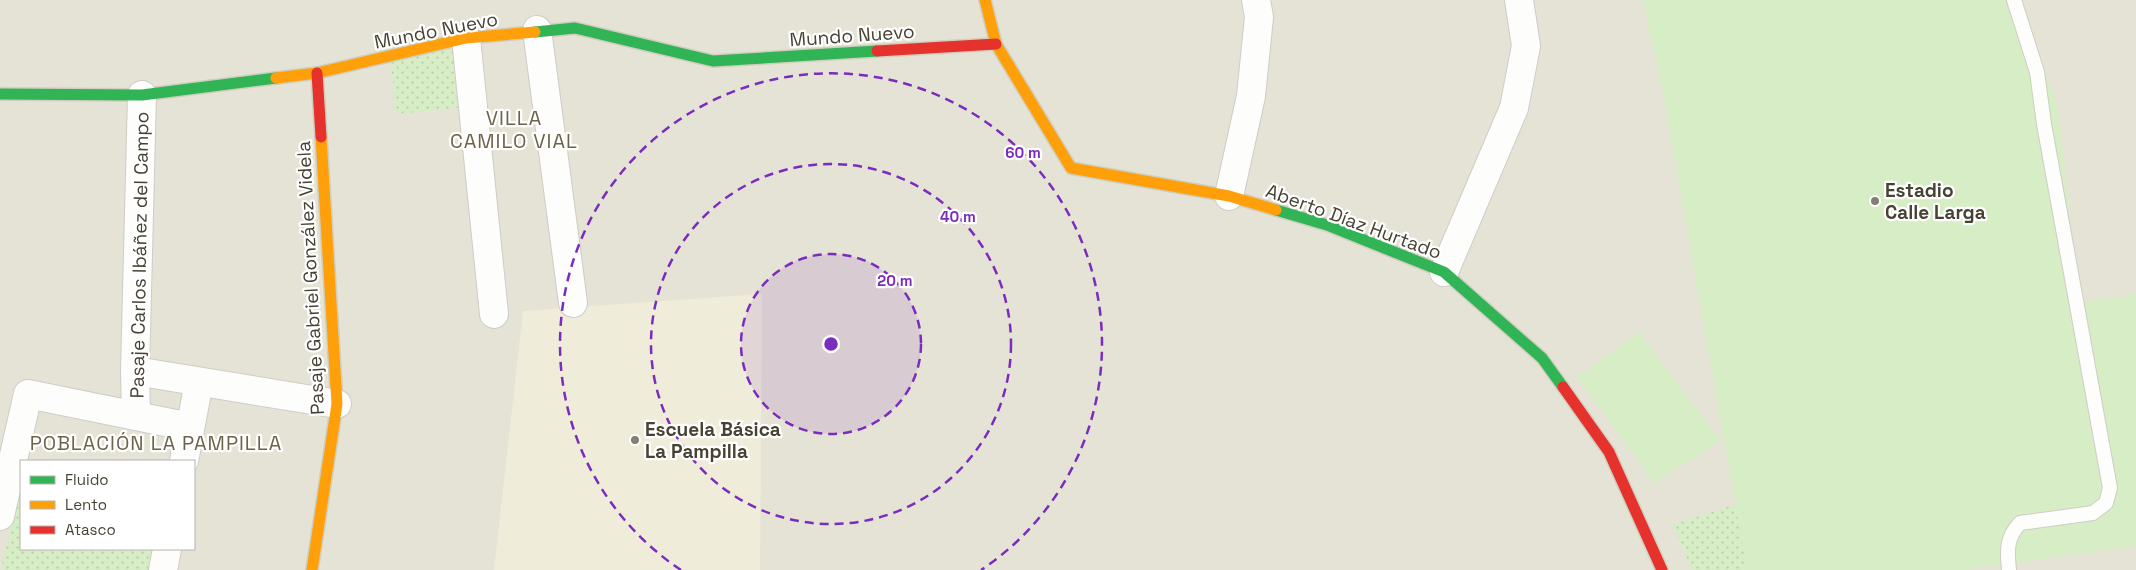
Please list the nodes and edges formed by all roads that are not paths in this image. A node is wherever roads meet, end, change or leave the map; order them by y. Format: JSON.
{"nodes":[{"id":1,"x":984,"y":0,"type":"edge"},
{"id":2,"x":1256,"y":0,"type":"edge"},
{"id":3,"x":1520,"y":0,"type":"edge"},
{"id":4,"x":2014,"y":0,"type":"edge"},
{"id":5,"x":536,"y":30,"type":"junction"},
{"id":6,"x":466,"y":38,"type":"junction"},
{"id":7,"x":996,"y":44,"type":"junction"},
{"id":8,"x":317,"y":73,"type":"junction"},
{"id":9,"x":0,"y":94,"type":"edge"},
{"id":10,"x":142,"y":95,"type":"junction"},
{"id":11,"x":1229,"y":196,"type":"junction"},
{"id":12,"x":1444,"y":272,"type":"junction"},
{"id":13,"x":572,"y":303,"type":"dead end"},
{"id":14,"x":494,"y":314,"type":"dead end"},
{"id":15,"x":135,"y":371,"type":"junction"},
{"id":16,"x":199,"y":382,"type":"junction"},
{"id":17,"x":337,"y":404,"type":"junction"},
{"id":18,"x":136,"y":416,"type":"junction"},
{"id":19,"x":190,"y":427,"type":"junction"},
{"id":20,"x":184,"y":460,"type":"edge"},
{"id":21,"x":0,"y":516,"type":"edge"},
{"id":22,"x":167,"y":550,"type":"edge"},
{"id":23,"x":163,"y":570,"type":"edge"},
{"id":24,"x":312,"y":570,"type":"edge"},
{"id":25,"x":1662,"y":570,"type":"edge"},
{"id":26,"x":2009,"y":570,"type":"edge"}],
"edges":[{"from":1,"to":7,"type":"street","name":"Aberto Díaz Hurtado"},
{"from":2,"to":11,"type":"street"},
{"from":3,"to":12,"type":"street"},
{"from":4,"to":26,"type":"lane"},
{"from":5,"to":6,"type":"street","name":"Mundo Nuevo"},
{"from":5,"to":7,"type":"street","name":"Mundo Nuevo"},
{"from":5,"to":13,"type":"street"},
{"from":6,"to":8,"type":"street","name":"Mundo Nuevo"},
{"from":6,"to":14,"type":"street"},
{"from":7,"to":11,"type":"street","name":"Aberto Díaz Hurtado"},
{"from":8,"to":10,"type":"street","name":"Mundo Nuevo"},
{"from":8,"to":17,"type":"street","name":"Pasaje Gabriel González Videla"},
{"from":9,"to":10,"type":"street","name":"Mundo Nuevo"},
{"from":10,"to":15,"type":"street","name":"Pasaje Carlos Ibáñez del Campo"},
{"from":11,"to":12,"type":"street","name":"Aberto Díaz Hurtado"},
{"from":12,"to":25,"type":"street","name":"Aberto Díaz Hurtado"},
{"from":15,"to":16,"type":"street"},
{"from":15,"to":18,"type":"street","name":"Pasaje Carlos Ibáñez del Campo"},
{"from":16,"to":17,"type":"street"},
{"from":16,"to":19,"type":"street"},
{"from":17,"to":24,"type":"street","name":"Pasaje Gabriel González Videla"},
{"from":18,"to":19,"type":"street"},
{"from":18,"to":21,"type":"street"},
{"from":19,"to":20,"type":"street"},
{"from":22,"to":23,"type":"street"}]}
